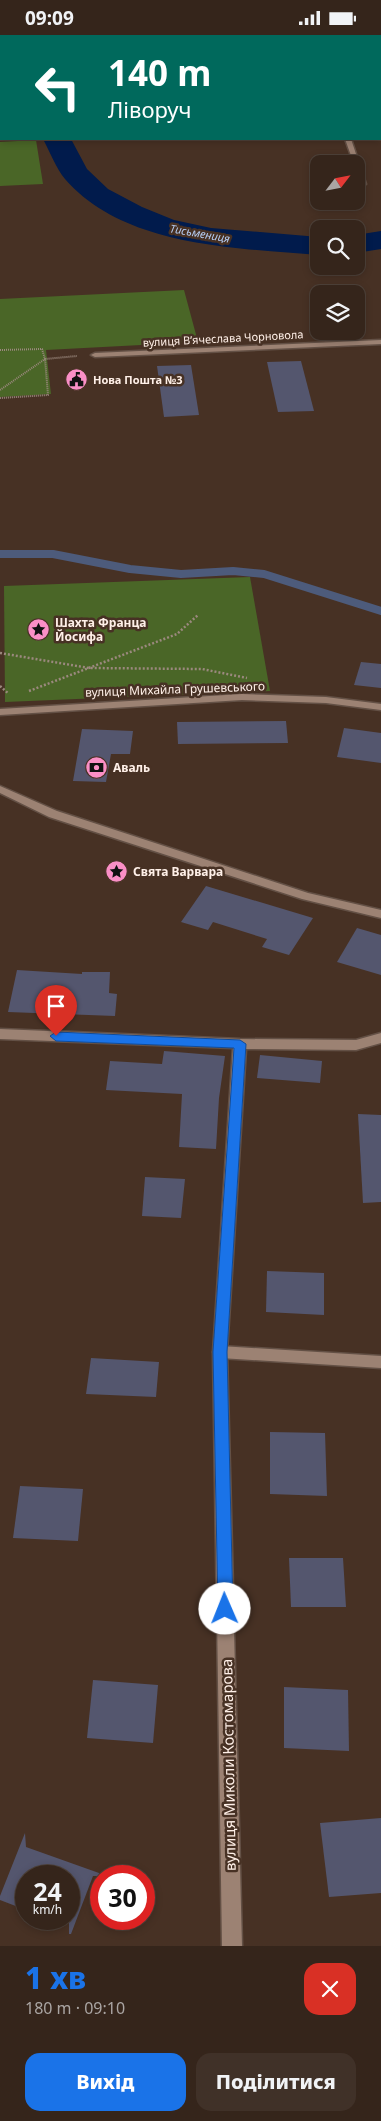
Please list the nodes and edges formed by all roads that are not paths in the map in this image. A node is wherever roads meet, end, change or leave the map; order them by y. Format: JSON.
{"nodes":[{"id":1,"x":348,"y":140,"type":"edge"},
{"id":2,"x":354,"y":155,"type":"edge"},
{"id":3,"x":381,"y":342,"type":"edge"},
{"id":4,"x":96,"y":355,"type":"road end"},
{"id":5,"x":381,"y":707,"type":"edge"},
{"id":6,"x":0,"y":712,"type":"edge"},
{"id":7,"x":0,"y":789,"type":"edge"},
{"id":8,"x":381,"y":914,"type":"edge"},
{"id":9,"x":0,"y":1034,"type":"edge"},
{"id":10,"x":381,"y":1038,"type":"edge"},
{"id":11,"x":240,"y":1044,"type":"junction"},
{"id":12,"x":220,"y":1352,"type":"junction"},
{"id":13,"x":381,"y":1362,"type":"edge"},
{"id":14,"x":232,"y":1946,"type":"edge"}],
"edges":[{"from":1,"to":2,"type":"lane"},
{"from":3,"to":4,"type":"street","name":"вулиця Вʼячеслава Чорновола"},
{"from":5,"to":6,"type":"street","name":"вулиця Михайла Грушевського"},
{"from":7,"to":8,"type":"street"},
{"from":9,"to":11,"type":"street"},
{"from":10,"to":11,"type":"street"},
{"from":11,"to":12,"type":"street","name":"вулиця Миколи Костомарова"},
{"from":12,"to":13,"type":"lane"},
{"from":12,"to":14,"type":"street","name":"вулиця Миколи Костомарова"}]}
